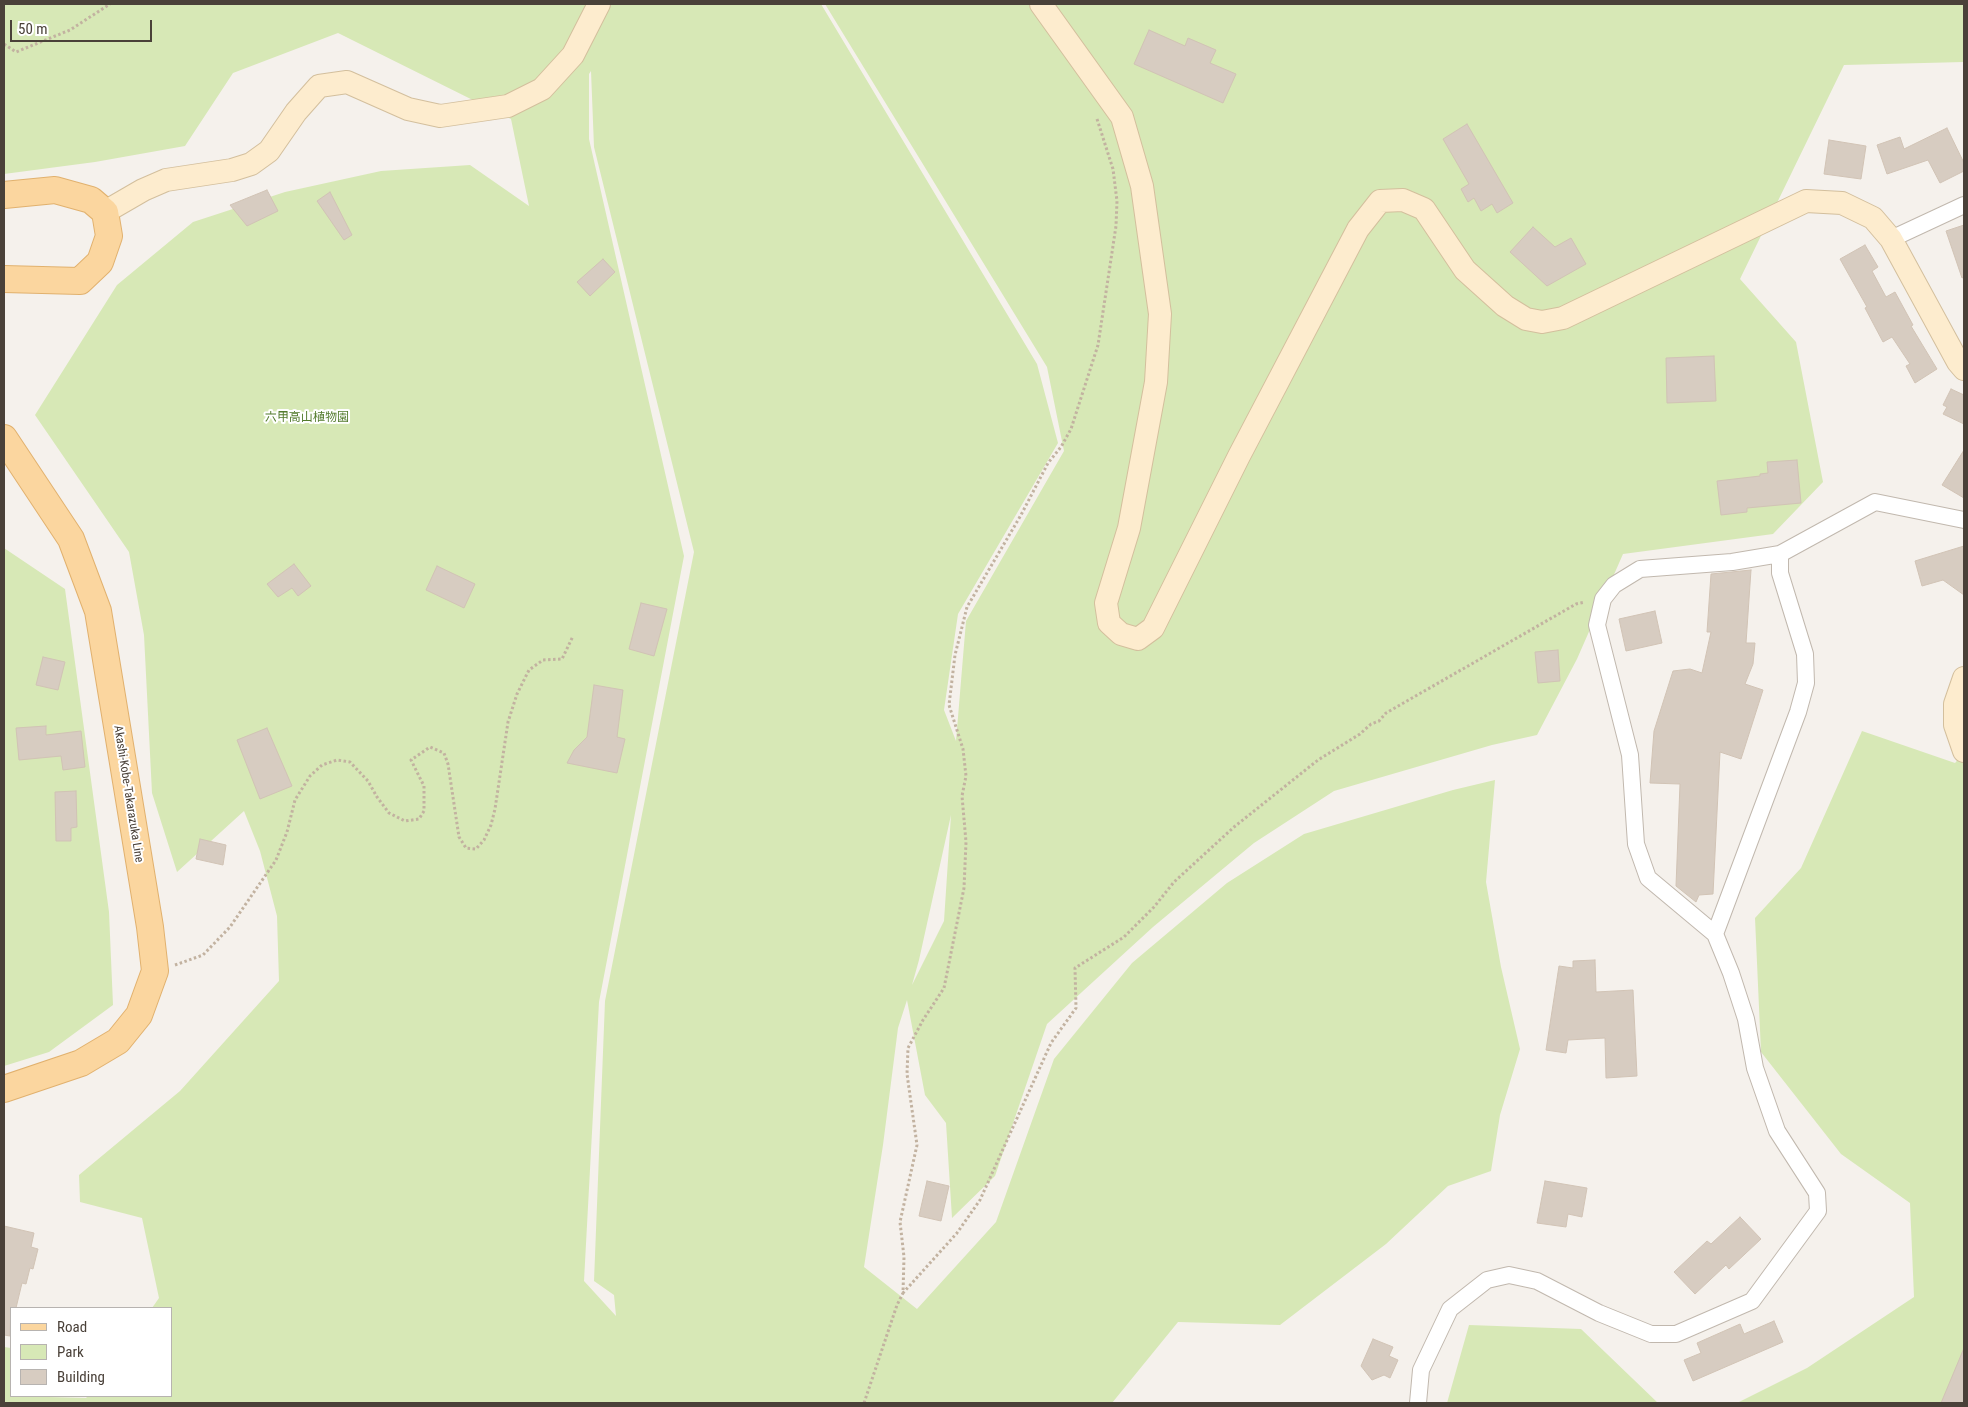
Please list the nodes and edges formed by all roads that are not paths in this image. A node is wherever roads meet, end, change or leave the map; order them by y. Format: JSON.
{"nodes":[{"id":1,"x":599,"y":4,"type":"edge"},
{"id":2,"x":1041,"y":4,"type":"edge"},
{"id":3,"x":4,"y":195,"type":"edge"},
{"id":4,"x":1964,"y":205,"type":"edge"},
{"id":5,"x":105,"y":212,"type":"junction"},
{"id":6,"x":1891,"y":239,"type":"junction"},
{"id":7,"x":4,"y":279,"type":"edge"},
{"id":8,"x":1964,"y":370,"type":"edge"},
{"id":9,"x":4,"y":438,"type":"edge"},
{"id":10,"x":1964,"y":520,"type":"edge"},
{"id":11,"x":1780,"y":554,"type":"junction"},
{"id":12,"x":1964,"y":678,"type":"edge"},
{"id":13,"x":1964,"y":751,"type":"edge"},
{"id":14,"x":1715,"y":934,"type":"junction"},
{"id":15,"x":4,"y":1089,"type":"edge"},
{"id":16,"x":1418,"y":1403,"type":"edge"}],
"edges":[{"from":1,"to":5,"type":"street"},
{"from":2,"to":6,"type":"street"},
{"from":3,"to":5,"type":"main road"},
{"from":4,"to":6,"type":"street"},
{"from":5,"to":7,"type":"main road"},
{"from":6,"to":8,"type":"street"},
{"from":9,"to":15,"type":"main road","name":"Akashi-Kobe-Takarazuka Line"},
{"from":10,"to":11,"type":"street"},
{"from":11,"to":14,"type":"street"},
{"from":11,"to":14,"type":"street"},
{"from":12,"to":13,"type":"street"},
{"from":14,"to":16,"type":"street"}]}
